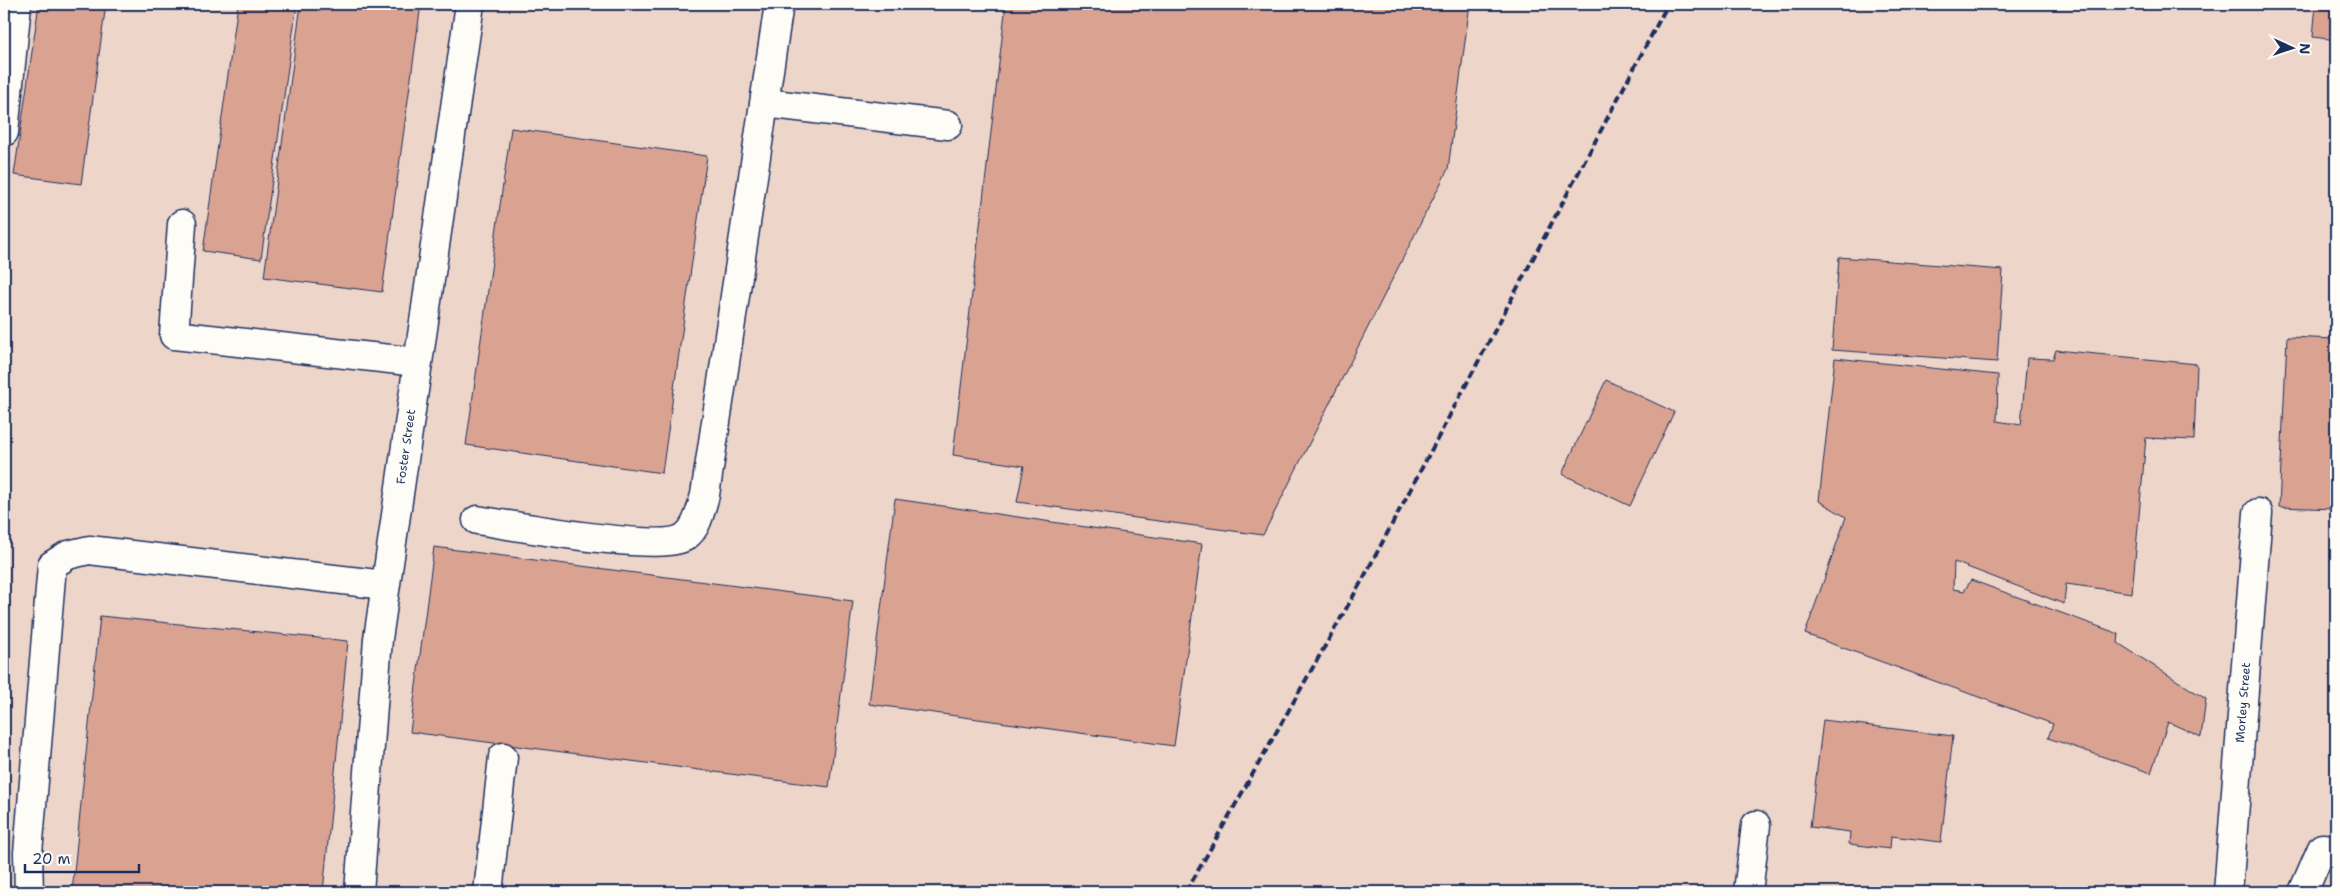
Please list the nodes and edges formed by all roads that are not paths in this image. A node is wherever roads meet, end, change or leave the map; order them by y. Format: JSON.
{"nodes":[{"id":1,"x":17,"y":4,"type":"edge"},
{"id":2,"x":470,"y":4,"type":"edge"},
{"id":3,"x":779,"y":4,"type":"edge"},
{"id":4,"x":765,"y":103,"type":"junction"},
{"id":5,"x":948,"y":125,"type":"dead end"},
{"id":6,"x":4,"y":132,"type":"edge"},
{"id":7,"x":182,"y":224,"type":"dead end"},
{"id":8,"x":417,"y":362,"type":"junction"},
{"id":9,"x":2258,"y":513,"type":"dead end"},
{"id":10,"x":476,"y":520,"type":"dead end"},
{"id":11,"x":385,"y":585,"type":"junction"},
{"id":12,"x":503,"y":758,"type":"dead end"},
{"id":13,"x":1756,"y":825,"type":"dead end"},
{"id":14,"x":2336,"y":849,"type":"edge"},
{"id":15,"x":29,"y":892,"type":"edge"},
{"id":16,"x":359,"y":892,"type":"edge"},
{"id":17,"x":488,"y":892,"type":"edge"},
{"id":18,"x":1748,"y":892,"type":"edge"},
{"id":19,"x":2228,"y":892,"type":"edge"},
{"id":20,"x":2303,"y":892,"type":"edge"}],
"edges":[{"from":1,"to":6,"type":"street"},
{"from":2,"to":8,"type":"street","name":"Foster Street"},
{"from":3,"to":4,"type":"street"},
{"from":4,"to":5,"type":"street"},
{"from":4,"to":10,"type":"street"},
{"from":7,"to":8,"type":"street"},
{"from":8,"to":11,"type":"street","name":"Foster Street"},
{"from":9,"to":19,"type":"street","name":"Morley Street"},
{"from":11,"to":15,"type":"street"},
{"from":11,"to":16,"type":"street","name":"Foster Street"},
{"from":12,"to":17,"type":"street"},
{"from":13,"to":18,"type":"street"},
{"from":14,"to":20,"type":"street"}]}
